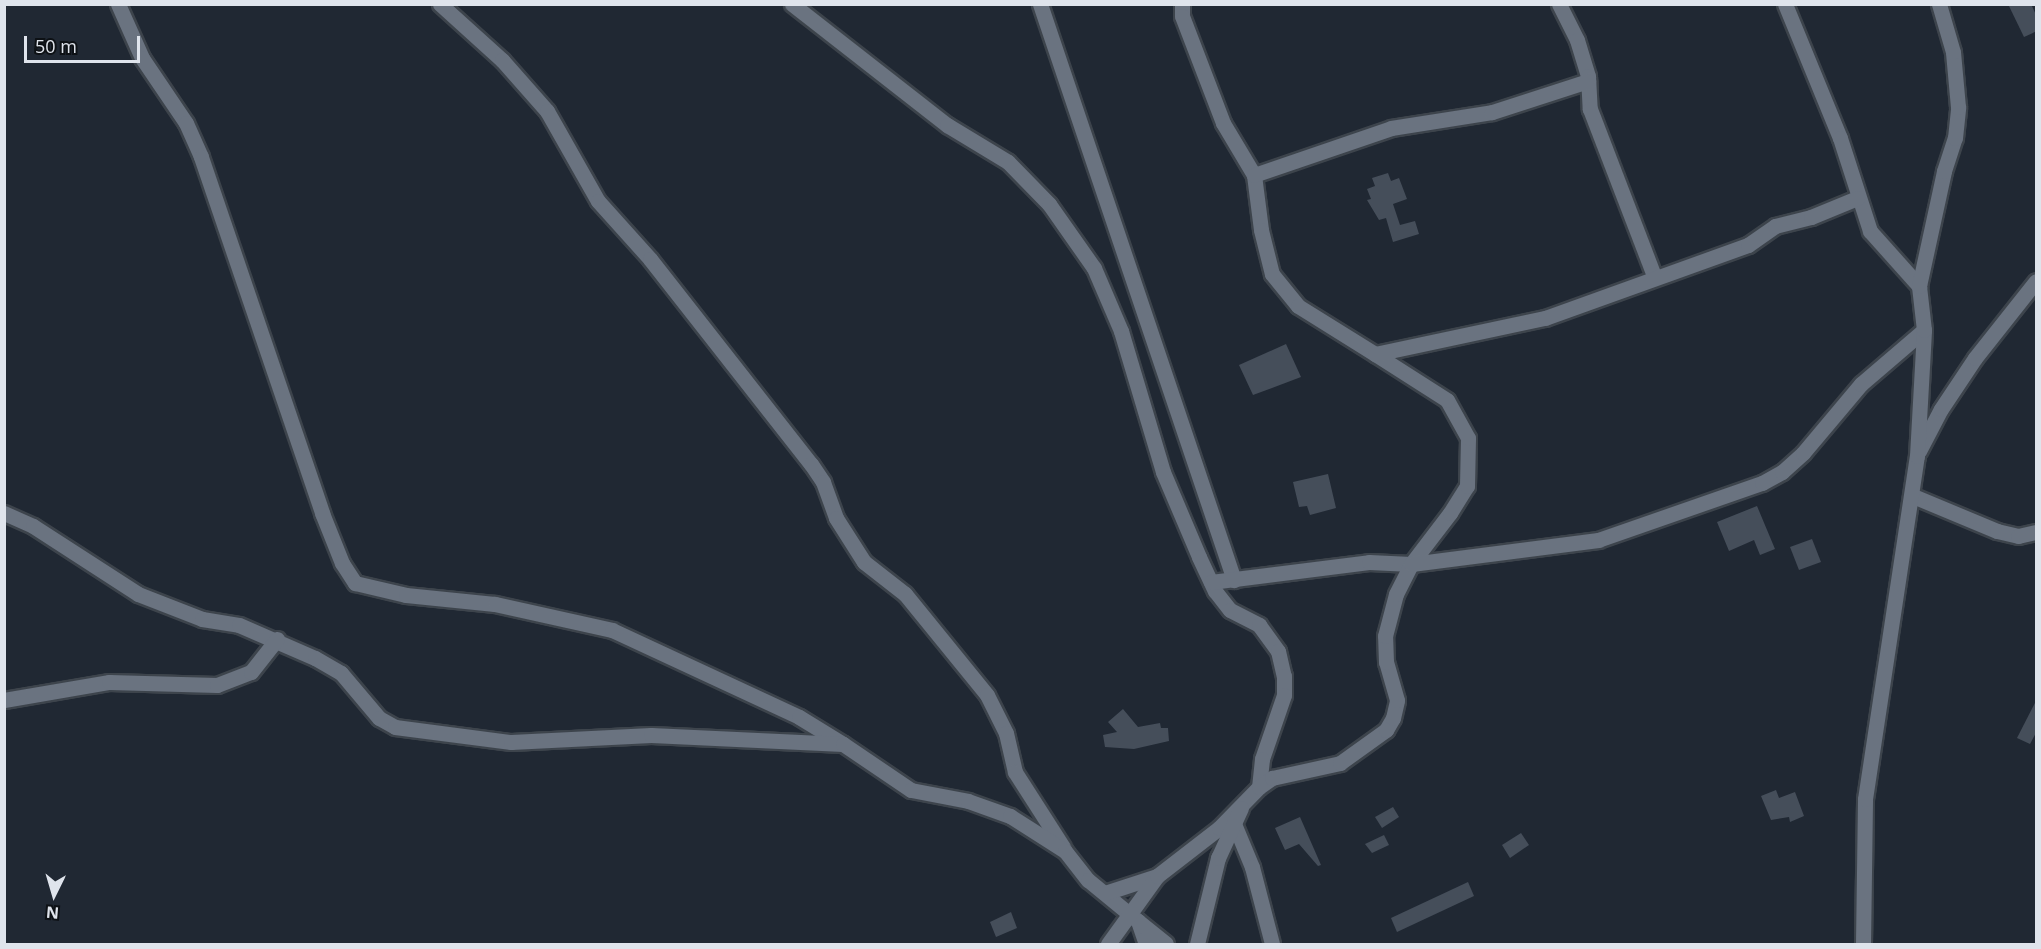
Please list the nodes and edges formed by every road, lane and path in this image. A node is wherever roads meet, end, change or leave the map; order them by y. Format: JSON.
{"nodes":[{"id":1,"x":118,"y":4,"type":"edge"},
{"id":2,"x":440,"y":4,"type":"edge"},
{"id":3,"x":792,"y":4,"type":"edge"},
{"id":4,"x":1040,"y":4,"type":"edge"},
{"id":5,"x":1182,"y":4,"type":"edge"},
{"id":6,"x":1559,"y":4,"type":"edge"},
{"id":7,"x":1785,"y":4,"type":"edge"},
{"id":8,"x":1939,"y":4,"type":"edge"},
{"id":9,"x":1588,"y":81,"type":"junction"},
{"id":10,"x":1254,"y":175,"type":"junction"},
{"id":11,"x":1857,"y":198,"type":"junction"},
{"id":12,"x":1654,"y":276,"type":"junction"},
{"id":13,"x":2037,"y":281,"type":"edge"},
{"id":14,"x":1919,"y":286,"type":"junction"},
{"id":15,"x":1924,"y":330,"type":"junction"},
{"id":16,"x":1375,"y":354,"type":"junction"},
{"id":17,"x":1917,"y":456,"type":"junction"},
{"id":18,"x":1913,"y":496,"type":"junction"},
{"id":19,"x":4,"y":513,"type":"edge"},
{"id":20,"x":2037,"y":532,"type":"edge"},
{"id":21,"x":1411,"y":564,"type":"junction"},
{"id":22,"x":1234,"y":580,"type":"junction"},
{"id":23,"x":1211,"y":582,"type":"junction"},
{"id":24,"x":277,"y":639,"type":"junction"},
{"id":25,"x":4,"y":700,"type":"edge"},
{"id":26,"x":843,"y":744,"type":"junction"},
{"id":27,"x":1259,"y":787,"type":"junction"},
{"id":28,"x":1240,"y":808,"type":"junction"},
{"id":29,"x":1236,"y":826,"type":"junction"},
{"id":30,"x":1065,"y":851,"type":"junction"},
{"id":31,"x":1157,"y":876,"type":"junction"},
{"id":32,"x":1105,"y":893,"type":"junction"},
{"id":33,"x":1135,"y":918,"type":"junction"},
{"id":34,"x":1108,"y":945,"type":"edge"},
{"id":35,"x":1146,"y":945,"type":"edge"},
{"id":36,"x":1166,"y":945,"type":"edge"},
{"id":37,"x":1197,"y":945,"type":"edge"},
{"id":38,"x":1272,"y":945,"type":"edge"},
{"id":39,"x":1863,"y":945,"type":"edge"}],
"edges":[{"from":1,"to":26,"type":"street"},
{"from":2,"to":30,"type":"street"},
{"from":3,"to":23,"type":"street"},
{"from":4,"to":22,"type":"street"},
{"from":5,"to":10,"type":"street"},
{"from":6,"to":9,"type":"street"},
{"from":7,"to":11,"type":"street"},
{"from":8,"to":14,"type":"street"},
{"from":9,"to":10,"type":"street"},
{"from":9,"to":12,"type":"street"},
{"from":10,"to":16,"type":"street"},
{"from":11,"to":12,"type":"street"},
{"from":11,"to":14,"type":"street"},
{"from":12,"to":16,"type":"street"},
{"from":13,"to":17,"type":"street"},
{"from":14,"to":15,"type":"street"},
{"from":15,"to":17,"type":"street"},
{"from":15,"to":21,"type":"street"},
{"from":16,"to":21,"type":"street"},
{"from":17,"to":18,"type":"street"},
{"from":18,"to":20,"type":"street"},
{"from":18,"to":39,"type":"street"},
{"from":19,"to":24,"type":"street"},
{"from":21,"to":22,"type":"street"},
{"from":21,"to":27,"type":"street"},
{"from":22,"to":23,"type":"street"},
{"from":23,"to":27,"type":"street"},
{"from":24,"to":25,"type":"street"},
{"from":24,"to":26,"type":"street"},
{"from":26,"to":30,"type":"street"},
{"from":27,"to":28,"type":"street"},
{"from":28,"to":29,"type":"street"},
{"from":28,"to":31,"type":"street"},
{"from":29,"to":37,"type":"street"},
{"from":29,"to":38,"type":"street"},
{"from":30,"to":32,"type":"street"},
{"from":31,"to":32,"type":"street"},
{"from":31,"to":33,"type":"street"},
{"from":32,"to":33,"type":"street"},
{"from":33,"to":34,"type":"street"},
{"from":33,"to":35,"type":"street"},
{"from":33,"to":36,"type":"street"}]}
